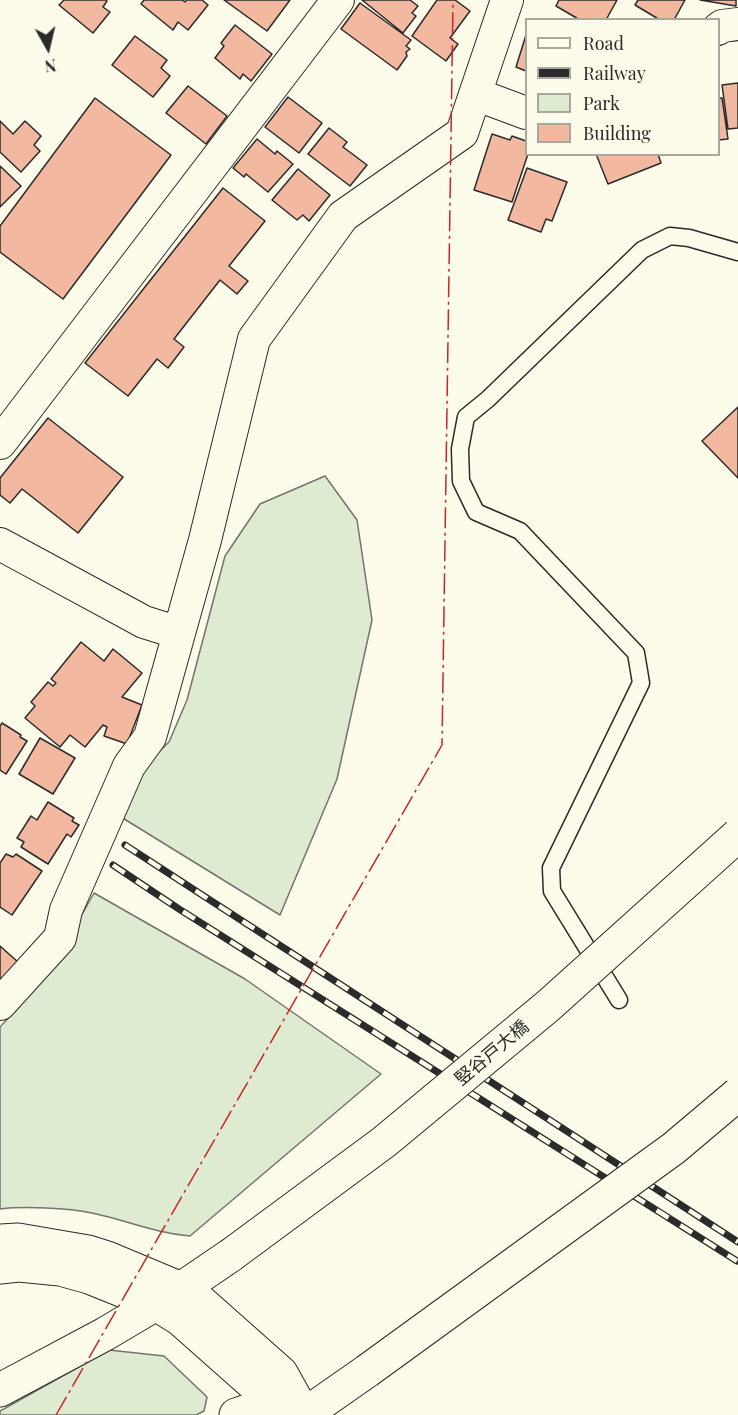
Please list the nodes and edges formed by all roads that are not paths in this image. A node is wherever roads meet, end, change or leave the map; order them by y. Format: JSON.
{"nodes":[{"id":1,"x":338,"y":0,"type":"edge"},
{"id":2,"x":507,"y":0,"type":"edge"},
{"id":3,"x":738,"y":24,"type":"edge"},
{"id":4,"x":720,"y":28,"type":"edge"},
{"id":5,"x":475,"y":94,"type":"junction"},
{"id":6,"x":525,"y":113,"type":"edge"},
{"id":7,"x":738,"y":252,"type":"edge"},
{"id":8,"x":0,"y":443,"type":"edge"},
{"id":9,"x":0,"y":544,"type":"edge"},
{"id":10,"x":179,"y":633,"type":"junction"},
{"id":11,"x":738,"y":835,"type":"edge"},
{"id":12,"x":619,"y":1000,"type":"dead end"},
{"id":13,"x":0,"y":1004,"type":"edge"},
{"id":14,"x":738,"y":1094,"type":"edge"},
{"id":15,"x":0,"y":1241,"type":"edge"},
{"id":16,"x":88,"y":1264,"type":"junction"},
{"id":17,"x":0,"y":1267,"type":"edge"},
{"id":18,"x":169,"y":1297,"type":"junction"},
{"id":19,"x":0,"y":1390,"type":"edge"},
{"id":20,"x":236,"y":1415,"type":"edge"},
{"id":21,"x":304,"y":1415,"type":"edge"}],
"edges":[{"from":1,"to":8,"type":"street"},
{"from":2,"to":5,"type":"street"},
{"from":3,"to":4,"type":"street"},
{"from":5,"to":6,"type":"street"},
{"from":5,"to":10,"type":"street"},
{"from":7,"to":12,"type":"lane"},
{"from":9,"to":10,"type":"street"},
{"from":10,"to":13,"type":"street"},
{"from":11,"to":18,"type":"main road","name":"竪谷戸大橋","bridge":true},
{"from":14,"to":21,"type":"main road","bridge":true},
{"from":15,"to":16,"type":"main road"},
{"from":16,"to":17,"type":"main road"},
{"from":16,"to":18,"type":"main road"},
{"from":18,"to":19,"type":"main road","name":"竪谷戸大橋"},
{"from":18,"to":21,"type":"main road"},
{"from":20,"to":21,"type":"main road"}]}
